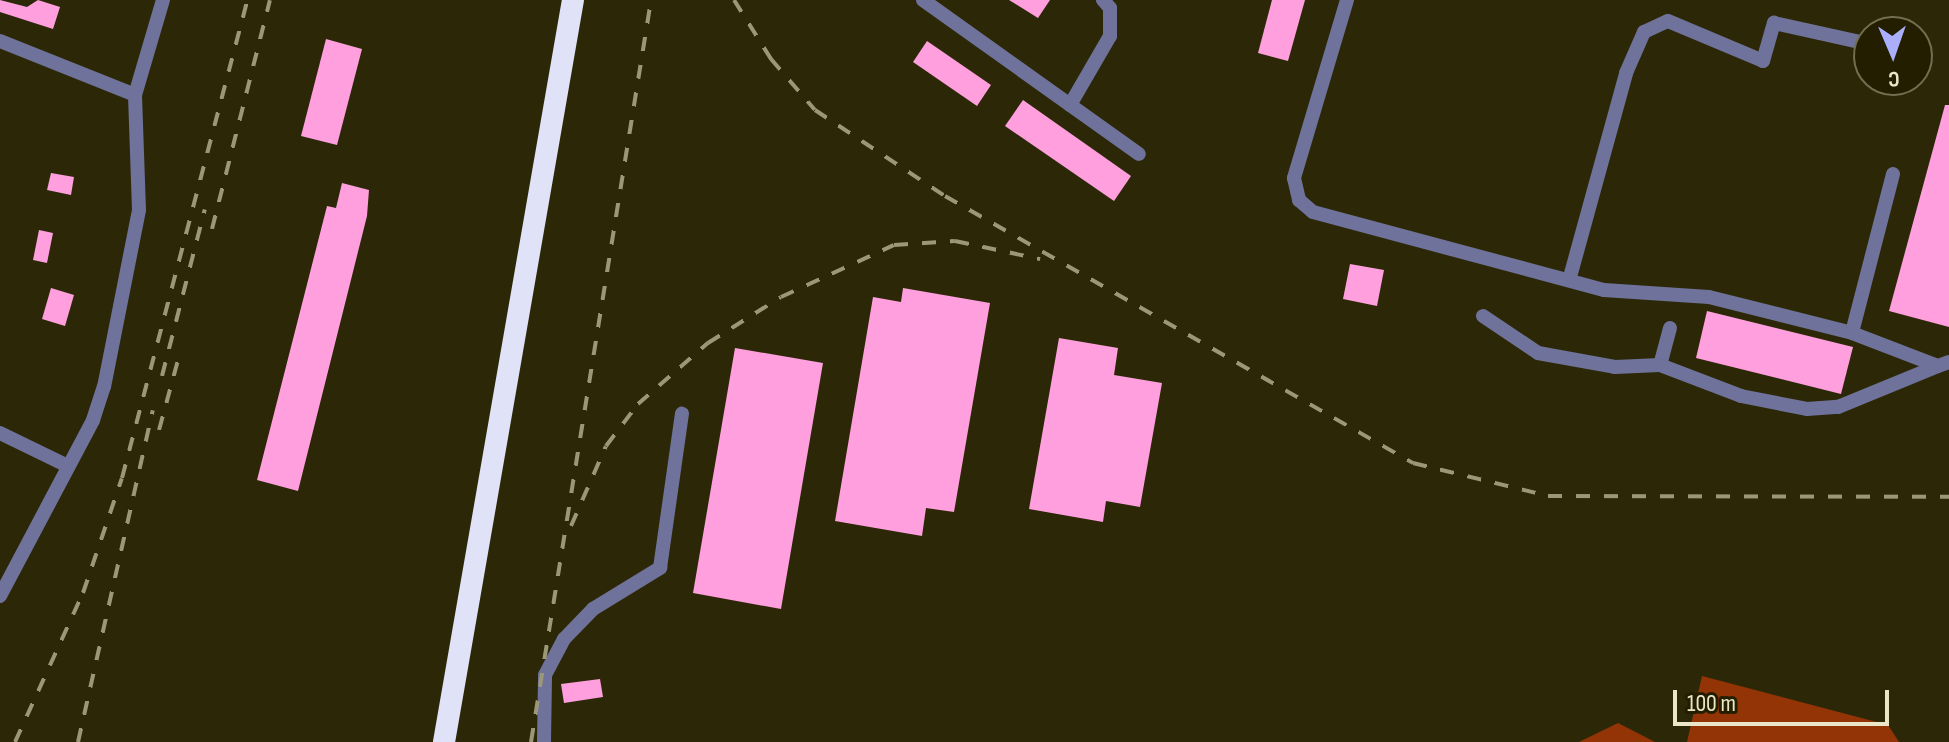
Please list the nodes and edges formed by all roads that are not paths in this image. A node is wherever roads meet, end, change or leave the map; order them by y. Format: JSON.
{"nodes":[{"id":1,"x":163,"y":0,"type":"edge"},
{"id":2,"x":573,"y":0,"type":"edge"},
{"id":3,"x":923,"y":0,"type":"edge"},
{"id":4,"x":1103,"y":0,"type":"edge"},
{"id":5,"x":1347,"y":0,"type":"edge"},
{"id":6,"x":0,"y":41,"type":"edge"},
{"id":7,"x":1853,"y":41,"type":"edge"},
{"id":8,"x":135,"y":95,"type":"junction"},
{"id":9,"x":1070,"y":105,"type":"junction"},
{"id":10,"x":1139,"y":154,"type":"dead end"},
{"id":11,"x":1893,"y":174,"type":"dead end"},
{"id":12,"x":1570,"y":277,"type":"junction"},
{"id":13,"x":1483,"y":316,"type":"dead end"},
{"id":14,"x":1670,"y":328,"type":"dead end"},
{"id":15,"x":1852,"y":333,"type":"junction"},
{"id":16,"x":1944,"y":364,"type":"edge"},
{"id":17,"x":1660,"y":365,"type":"junction"},
{"id":18,"x":682,"y":414,"type":"dead end"},
{"id":19,"x":0,"y":433,"type":"edge"},
{"id":20,"x":68,"y":466,"type":"junction"},
{"id":21,"x":0,"y":596,"type":"edge"},
{"id":22,"x":444,"y":742,"type":"edge"},
{"id":23,"x":544,"y":742,"type":"edge"}],
"edges":[{"from":1,"to":8,"type":"street"},
{"from":2,"to":22,"type":"highway"},
{"from":3,"to":9,"type":"street"},
{"from":4,"to":9,"type":"street"},
{"from":5,"to":12,"type":"street"},
{"from":6,"to":8,"type":"street"},
{"from":7,"to":12,"type":"street"},
{"from":8,"to":20,"type":"street"},
{"from":9,"to":10,"type":"street"},
{"from":11,"to":15,"type":"street"},
{"from":12,"to":15,"type":"street"},
{"from":13,"to":17,"type":"street"},
{"from":14,"to":17,"type":"street"},
{"from":15,"to":16,"type":"street"},
{"from":16,"to":17,"type":"street"},
{"from":18,"to":23,"type":"street"},
{"from":19,"to":20,"type":"street"},
{"from":20,"to":21,"type":"street"}]}
